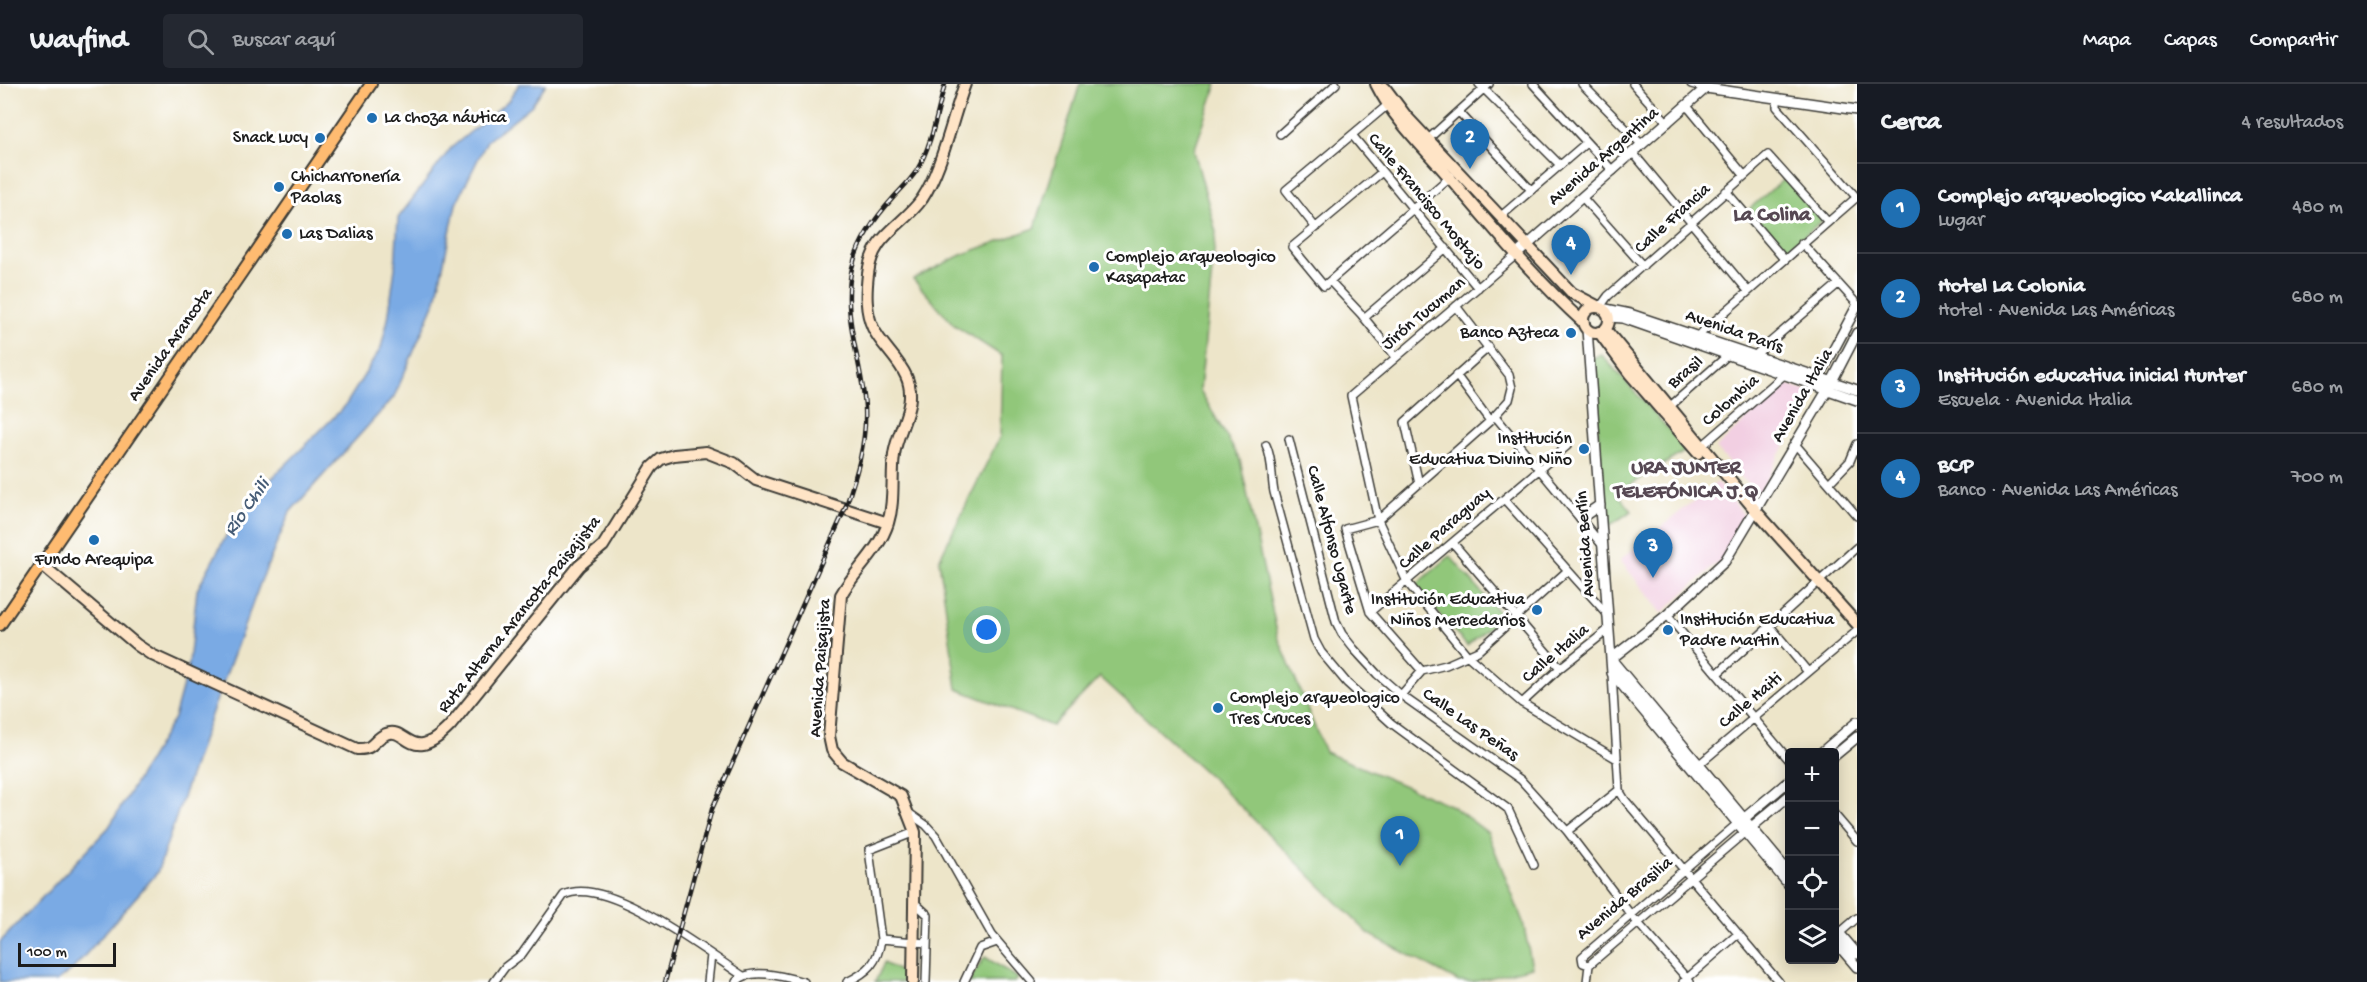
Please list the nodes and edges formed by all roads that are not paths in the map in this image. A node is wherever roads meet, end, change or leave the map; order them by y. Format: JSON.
{"nodes":[{"id":1,"x":370,"y":84,"type":"edge"},
{"id":2,"x":965,"y":84,"type":"edge"},
{"id":3,"x":1376,"y":84,"type":"edge"},
{"id":4,"x":1383,"y":84,"type":"edge"},
{"id":5,"x":1533,"y":84,"type":"edge"},
{"id":6,"x":1582,"y":84,"type":"edge"},
{"id":7,"x":1633,"y":84,"type":"edge"},
{"id":8,"x":1690,"y":84,"type":"edge"},
{"id":9,"x":1331,"y":86,"type":"edge"},
{"id":10,"x":1484,"y":86,"type":"edge"},
{"id":11,"x":1712,"y":88,"type":"edge"},
{"id":12,"x":1777,"y":99,"type":"junction"},
{"id":13,"x":1390,"y":103,"type":"junction"},
{"id":14,"x":1687,"y":106,"type":"junction"},
{"id":15,"x":1857,"y":111,"type":"edge"},
{"id":16,"x":1459,"y":112,"type":"junction"},
{"id":17,"x":1668,"y":123,"type":"junction"},
{"id":18,"x":1280,"y":134,"type":"dead end"},
{"id":19,"x":1352,"y":135,"type":"junction"},
{"id":20,"x":1425,"y":142,"type":"junction"},
{"id":21,"x":1586,"y":143,"type":"junction"},
{"id":22,"x":1642,"y":145,"type":"junction"},
{"id":23,"x":1634,"y":154,"type":"junction"},
{"id":24,"x":1559,"y":164,"type":"junction"},
{"id":25,"x":1613,"y":171,"type":"junction"},
{"id":26,"x":1382,"y":172,"type":"junction"},
{"id":27,"x":1453,"y":174,"type":"junction"},
{"id":28,"x":1744,"y":175,"type":"junction"},
{"id":29,"x":1531,"y":190,"type":"junction"},
{"id":30,"x":1726,"y":191,"type":"junction"},
{"id":31,"x":1582,"y":197,"type":"junction"},
{"id":32,"x":1857,"y":198,"type":"edge"},
{"id":33,"x":1413,"y":208,"type":"junction"},
{"id":34,"x":1500,"y":217,"type":"junction"},
{"id":35,"x":1827,"y":221,"type":"junction"},
{"id":36,"x":1692,"y":222,"type":"junction"},
{"id":37,"x":1316,"y":228,"type":"junction"},
{"id":38,"x":1802,"y":243,"type":"junction"},
{"id":39,"x":1527,"y":245,"type":"junction"},
{"id":40,"x":1446,"y":248,"type":"junction"},
{"id":41,"x":1516,"y":255,"type":"junction"},
{"id":42,"x":1784,"y":259,"type":"junction"},
{"id":43,"x":1643,"y":266,"type":"junction"},
{"id":44,"x":1327,"y":283,"type":"junction"},
{"id":45,"x":1838,"y":284,"type":"junction"},
{"id":46,"x":1478,"y":288,"type":"junction"},
{"id":47,"x":1748,"y":291,"type":"junction"},
{"id":48,"x":1857,"y":305,"type":"edge"},
{"id":49,"x":1456,"y":306,"type":"junction"},
{"id":50,"x":1600,"y":307,"type":"junction"},
{"id":51,"x":1609,"y":317,"type":"junction"},
{"id":52,"x":1364,"y":318,"type":"junction"},
{"id":53,"x":1594,"y":329,"type":"junction"},
{"id":54,"x":1839,"y":338,"type":"junction"},
{"id":55,"x":1694,"y":339,"type":"junction"},
{"id":56,"x":1855,"y":340,"type":"edge"},
{"id":57,"x":1489,"y":347,"type":"junction"},
{"id":58,"x":1728,"y":355,"type":"junction"},
{"id":59,"x":1754,"y":356,"type":"junction"},
{"id":60,"x":1396,"y":357,"type":"junction"},
{"id":61,"x":1785,"y":374,"type":"junction"},
{"id":62,"x":1456,"y":375,"type":"junction"},
{"id":63,"x":1816,"y":381,"type":"junction"},
{"id":64,"x":1829,"y":385,"type":"junction"},
{"id":65,"x":1857,"y":390,"type":"edge"},
{"id":66,"x":1857,"y":400,"type":"edge"},
{"id":67,"x":1666,"y":410,"type":"junction"},
{"id":68,"x":1492,"y":418,"type":"junction"},
{"id":69,"x":1289,"y":439,"type":"dead end"},
{"id":70,"x":1795,"y":444,"type":"junction"},
{"id":71,"x":1857,"y":444,"type":"edge"},
{"id":72,"x":1266,"y":445,"type":"dead end"},
{"id":73,"x":1567,"y":446,"type":"dead end"},
{"id":74,"x":1700,"y":449,"type":"junction"},
{"id":75,"x":1539,"y":468,"type":"junction"},
{"id":76,"x":1829,"y":483,"type":"junction"},
{"id":77,"x":1419,"y":484,"type":"junction"},
{"id":78,"x":1504,"y":499,"type":"junction"},
{"id":79,"x":1600,"y":505,"type":"junction"},
{"id":80,"x":1756,"y":511,"type":"junction"},
{"id":81,"x":1857,"y":516,"type":"edge"},
{"id":82,"x":1581,"y":518,"type":"junction"},
{"id":83,"x":1378,"y":520,"type":"junction"},
{"id":84,"x":888,"y":523,"type":"junction"},
{"id":85,"x":1454,"y":543,"type":"junction"},
{"id":86,"x":1603,"y":546,"type":"junction"},
{"id":87,"x":1857,"y":547,"type":"edge"},
{"id":88,"x":40,"y":563,"type":"junction"},
{"id":89,"x":1567,"y":571,"type":"junction"},
{"id":90,"x":1818,"y":580,"type":"junction"},
{"id":91,"x":1407,"y":582,"type":"junction"},
{"id":92,"x":1370,"y":612,"type":"junction"},
{"id":93,"x":1608,"y":615,"type":"junction"},
{"id":94,"x":1667,"y":615,"type":"junction"},
{"id":95,"x":1517,"y":617,"type":"junction"},
{"id":96,"x":1857,"y":624,"type":"edge"},
{"id":97,"x":0,"y":625,"type":"edge"},
{"id":98,"x":1770,"y":626,"type":"junction"},
{"id":99,"x":1609,"y":629,"type":"junction"},
{"id":100,"x":1857,"y":631,"type":"edge"},
{"id":101,"x":1468,"y":656,"type":"junction"},
{"id":102,"x":1611,"y":659,"type":"junction"},
{"id":103,"x":1560,"y":668,"type":"junction"},
{"id":104,"x":1422,"y":671,"type":"junction"},
{"id":105,"x":1808,"y":672,"type":"junction"},
{"id":106,"x":1612,"y":673,"type":"junction"},
{"id":107,"x":1717,"y":674,"type":"junction"},
{"id":108,"x":1401,"y":695,"type":"junction"},
{"id":109,"x":1522,"y":703,"type":"junction"},
{"id":110,"x":1754,"y":719,"type":"junction"},
{"id":111,"x":1857,"y":722,"type":"edge"},
{"id":112,"x":1857,"y":737,"type":"edge"},
{"id":113,"x":1828,"y":748,"type":"edge"},
{"id":114,"x":1839,"y":752,"type":"edge"},
{"id":115,"x":1785,"y":755,"type":"edge"},
{"id":116,"x":1617,"y":759,"type":"junction"},
{"id":117,"x":1695,"y":768,"type":"junction"},
{"id":118,"x":1785,"y":784,"type":"edge"},
{"id":119,"x":1619,"y":790,"type":"junction"},
{"id":120,"x":1785,"y":799,"type":"edge"},
{"id":121,"x":909,"y":813,"type":"junction"},
{"id":122,"x":1839,"y":819,"type":"edge"},
{"id":123,"x":1741,"y":822,"type":"junction"},
{"id":124,"x":1570,"y":829,"type":"dead end"},
{"id":125,"x":1748,"y":830,"type":"junction"},
{"id":126,"x":915,"y":832,"type":"junction"},
{"id":127,"x":1855,"y":835,"type":"edge"},
{"id":128,"x":1534,"y":865,"type":"dead end"},
{"id":129,"x":1785,"y":869,"type":"edge"},
{"id":130,"x":1684,"y":870,"type":"junction"},
{"id":131,"x":1691,"y":879,"type":"junction"},
{"id":132,"x":1785,"y":879,"type":"edge"},
{"id":133,"x":914,"y":902,"type":"junction"},
{"id":134,"x":1631,"y":915,"type":"junction"},
{"id":135,"x":1857,"y":918,"type":"edge"},
{"id":136,"x":1638,"y":923,"type":"junction"},
{"id":137,"x":1839,"y":932,"type":"edge"},
{"id":138,"x":1738,"y":934,"type":"junction"},
{"id":139,"x":1839,"y":937,"type":"edge"},
{"id":140,"x":881,"y":939,"type":"junction"},
{"id":141,"x":1839,"y":939,"type":"edge"},
{"id":142,"x":915,"y":942,"type":"junction"},
{"id":143,"x":997,"y":942,"type":"junction"},
{"id":144,"x":927,"y":943,"type":"junction"},
{"id":145,"x":1857,"y":954,"type":"edge"},
{"id":146,"x":711,"y":955,"type":"junction"},
{"id":147,"x":1588,"y":965,"type":"junction"},
{"id":148,"x":1857,"y":967,"type":"edge"},
{"id":149,"x":743,"y":976,"type":"junction"},
{"id":150,"x":1687,"y":981,"type":"edge"},
{"id":151,"x":494,"y":982,"type":"edge"},
{"id":152,"x":708,"y":982,"type":"edge"},
{"id":153,"x":736,"y":982,"type":"edge"},
{"id":154,"x":804,"y":982,"type":"edge"},
{"id":155,"x":847,"y":982,"type":"edge"},
{"id":156,"x":913,"y":982,"type":"edge"},
{"id":157,"x":926,"y":982,"type":"edge"},
{"id":158,"x":964,"y":982,"type":"edge"},
{"id":159,"x":1032,"y":982,"type":"edge"},
{"id":160,"x":1587,"y":982,"type":"edge"},
{"id":161,"x":1779,"y":982,"type":"edge"}],
"edges":[{"from":1,"to":88,"type":"main road","name":"Avenida Arancota"},
{"from":2,"to":84,"type":"main road","name":"Avenida Paisajista"},
{"from":3,"to":13,"type":"main road"},
{"from":4,"to":13,"type":"main road"},
{"from":5,"to":21,"type":"street"},
{"from":6,"to":22,"type":"street"},
{"from":7,"to":17,"type":"street"},
{"from":8,"to":11,"type":"street"},
{"from":9,"to":18,"type":"street"},
{"from":10,"to":16,"type":"street"},
{"from":10,"to":24,"type":"street"},
{"from":11,"to":12,"type":"street"},
{"from":11,"to":14,"type":"street","name":"Avenida Argentina"},
{"from":12,"to":15,"type":"street"},
{"from":12,"to":32,"type":"street"},
{"from":13,"to":19,"type":"street"},
{"from":13,"to":20,"type":"main road"},
{"from":14,"to":17,"type":"street","name":"Avenida Argentina"},
{"from":14,"to":28,"type":"street"},
{"from":16,"to":20,"type":"street"},
{"from":16,"to":29,"type":"street"},
{"from":17,"to":22,"type":"street","name":"Avenida Argentina"},
{"from":19,"to":26,"type":"street","name":"Calle Francisco Mostajo"},
{"from":19,"to":37,"type":"street"},
{"from":20,"to":27,"type":"main road"},
{"from":21,"to":24,"type":"street"},
{"from":21,"to":25,"type":"street"},
{"from":22,"to":23,"type":"street","name":"Avenida Argentina"},
{"from":23,"to":25,"type":"street","name":"Avenida Argentina"},
{"from":23,"to":36,"type":"street"},
{"from":24,"to":29,"type":"street"},
{"from":25,"to":31,"type":"street","name":"Avenida Argentina"},
{"from":26,"to":33,"type":"street","name":"Calle Francisco Mostajo"},
{"from":26,"to":37,"type":"street"},
{"from":27,"to":33,"type":"street"},
{"from":27,"to":34,"type":"main road"},
{"from":27,"to":41,"type":"main road"},
{"from":28,"to":30,"type":"street","name":"Calle Francia"},
{"from":28,"to":35,"type":"street","name":"Calle Francia"},
{"from":29,"to":34,"type":"street"},
{"from":30,"to":36,"type":"street","name":"Calle Francia"},
{"from":30,"to":42,"type":"street"},
{"from":31,"to":39,"type":"street","name":"Avenida Argentina"},
{"from":31,"to":43,"type":"street"},
{"from":32,"to":35,"type":"street"},
{"from":33,"to":40,"type":"street","name":"Calle Francisco Mostajo"},
{"from":33,"to":44,"type":"street"},
{"from":34,"to":39,"type":"main road"},
{"from":35,"to":38,"type":"street"},
{"from":36,"to":43,"type":"street","name":"Calle Francia"},
{"from":36,"to":47,"type":"street"},
{"from":37,"to":44,"type":"street"},
{"from":38,"to":42,"type":"street"},
{"from":38,"to":45,"type":"street"},
{"from":39,"to":41,"type":"street","name":"Avenida Argentina"},
{"from":39,"to":50,"type":"main road"},
{"from":40,"to":46,"type":"street","name":"Calle Francisco Mostajo"},
{"from":40,"to":52,"type":"street"},
{"from":41,"to":46,"type":"street","name":"Jirón Tucuman"},
{"from":41,"to":53,"type":"main road"},
{"from":42,"to":47,"type":"street"},
{"from":43,"to":50,"type":"street","name":"Calle Francia"},
{"from":44,"to":52,"type":"street"},
{"from":45,"to":48,"type":"street"},
{"from":45,"to":59,"type":"street"},
{"from":46,"to":49,"type":"street","name":"Jirón Tucuman"},
{"from":47,"to":55,"type":"street"},
{"from":48,"to":54,"type":"street","name":"Avenida Italia"},
{"from":49,"to":57,"type":"street"},
{"from":49,"to":60,"type":"street","name":"Jirón Tucuman"},
{"from":50,"to":51,"type":"main road"},
{"from":50,"to":53,"type":"main road"},
{"from":50,"to":55,"type":"street","name":"Avenida París"},
{"from":51,"to":53,"type":"main road"},
{"from":51,"to":55,"type":"street","name":"Avenida París"},
{"from":52,"to":60,"type":"street"},
{"from":53,"to":67,"type":"main road"},
{"from":53,"to":79,"type":"street","name":"Avenida Berlín"},
{"from":54,"to":56,"type":"street"},
{"from":54,"to":63,"type":"street","name":"Avenida Italia"},
{"from":55,"to":58,"type":"street","name":"Avenida París"},
{"from":55,"to":59,"type":"street","name":"Avenida París"},
{"from":56,"to":64,"type":"street","name":"Avenida Italia"},
{"from":57,"to":62,"type":"street"},
{"from":57,"to":68,"type":"street"},
{"from":58,"to":61,"type":"street","name":"Avenida París"},
{"from":58,"to":67,"type":"street","name":"Brasil"},
{"from":59,"to":63,"type":"street","name":"Avenida París"},
{"from":60,"to":83,"type":"street","name":"Jirón Tucuman"},
{"from":61,"to":63,"type":"street","name":"Avenida París"},
{"from":61,"to":74,"type":"street","name":"Colombia"},
{"from":62,"to":68,"type":"street"},
{"from":62,"to":77,"type":"street"},
{"from":63,"to":64,"type":"street","name":"Avenida París"},
{"from":64,"to":65,"type":"street","name":"Avenida París"},
{"from":64,"to":66,"type":"street","name":"Avenida París"},
{"from":64,"to":70,"type":"street","name":"Avenida Italia"},
{"from":67,"to":74,"type":"main road"},
{"from":68,"to":75,"type":"street"},
{"from":68,"to":77,"type":"street"},
{"from":69,"to":108,"type":"street","name":"Calle Alfonso Ugarte"},
{"from":70,"to":76,"type":"street"},
{"from":70,"to":80,"type":"street","name":"Avenida Italia"},
{"from":71,"to":76,"type":"street"},
{"from":72,"to":128,"type":"street"},
{"from":73,"to":75,"type":"street","name":"Calle Paraguay"},
{"from":74,"to":80,"type":"main road"},
{"from":75,"to":78,"type":"street","name":"Calle Paraguay"},
{"from":75,"to":82,"type":"street"},
{"from":76,"to":81,"type":"street"},
{"from":77,"to":83,"type":"street"},
{"from":78,"to":85,"type":"street","name":"Calle Paraguay"},
{"from":78,"to":89,"type":"street"},
{"from":79,"to":82,"type":"street"},
{"from":79,"to":86,"type":"street","name":"Avenida Berlín"},
{"from":80,"to":90,"type":"main road"},
{"from":80,"to":94,"type":"street","name":"Avenida Italia"},
{"from":82,"to":86,"type":"street"},
{"from":83,"to":91,"type":"street"},
{"from":83,"to":92,"type":"street"},
{"from":84,"to":88,"type":"main road","name":"Ruta Alterna Arancota-Paisajista"},
{"from":84,"to":121,"type":"main road","name":"Avenida Paisajista"},
{"from":85,"to":91,"type":"street","name":"Calle Paraguay"},
{"from":85,"to":95,"type":"street"},
{"from":86,"to":93,"type":"street","name":"Avenida Berlín"},
{"from":87,"to":90,"type":"street"},
{"from":88,"to":97,"type":"main road","name":"Avenida Arancota"},
{"from":89,"to":93,"type":"street"},
{"from":89,"to":95,"type":"street"},
{"from":90,"to":96,"type":"main road"},
{"from":90,"to":98,"type":"street"},
{"from":91,"to":92,"type":"street","name":"Calle Paraguay"},
{"from":91,"to":101,"type":"street"},
{"from":92,"to":104,"type":"street"},
{"from":93,"to":99,"type":"street","name":"Avenida Berlín"},
{"from":94,"to":102,"type":"street","name":"Avenida Italia"},
{"from":94,"to":107,"type":"street"},
{"from":95,"to":101,"type":"street"},
{"from":95,"to":103,"type":"street"},
{"from":98,"to":105,"type":"street"},
{"from":98,"to":107,"type":"street"},
{"from":99,"to":102,"type":"street","name":"Avenida Berlín"},
{"from":99,"to":103,"type":"street","name":"Calle Italia"},
{"from":100,"to":105,"type":"street","name":"Calle Haiti"},
{"from":101,"to":104,"type":"street"},
{"from":101,"to":109,"type":"street"},
{"from":102,"to":106,"type":"street","name":"Avenida Berlín"},
{"from":102,"to":117,"type":"street"},
{"from":103,"to":109,"type":"street","name":"Calle Italia"},
{"from":104,"to":108,"type":"street"},
{"from":105,"to":110,"type":"street","name":"Calle Haiti"},
{"from":106,"to":116,"type":"street"},
{"from":106,"to":117,"type":"street"},
{"from":107,"to":110,"type":"street"},
{"from":108,"to":134,"type":"street","name":"Calle Las Peñas"},
{"from":109,"to":116,"type":"street"},
{"from":110,"to":115,"type":"street"},
{"from":110,"to":117,"type":"street","name":"Calle Haiti"},
{"from":111,"to":113,"type":"street"},
{"from":112,"to":114,"type":"street"},
{"from":116,"to":119,"type":"street"},
{"from":117,"to":123,"type":"street"},
{"from":118,"to":123,"type":"street","name":"Avenida Brasilia"},
{"from":119,"to":124,"type":"street"},
{"from":119,"to":130,"type":"street"},
{"from":120,"to":125,"type":"street","name":"Avenida Brasilia"},
{"from":121,"to":126,"type":"main road","name":"Avenida Paisajista"},
{"from":121,"to":143,"type":"street"},
{"from":122,"to":127,"type":"street"},
{"from":123,"to":125,"type":"street"},
{"from":123,"to":130,"type":"street","name":"Avenida Brasilia"},
{"from":125,"to":129,"type":"street"},
{"from":125,"to":131,"type":"street","name":"Avenida Brasilia"},
{"from":125,"to":132,"type":"street"},
{"from":126,"to":133,"type":"main road","name":"Avenida Paisajista"},
{"from":126,"to":140,"type":"street"},
{"from":130,"to":131,"type":"street"},
{"from":130,"to":134,"type":"street","name":"Avenida Brasilia"},
{"from":131,"to":136,"type":"street","name":"Avenida Brasilia"},
{"from":131,"to":138,"type":"street"},
{"from":133,"to":142,"type":"main road","name":"Avenida Paisajista"},
{"from":133,"to":144,"type":"street"},
{"from":134,"to":136,"type":"street","name":"Calle Las Peñas"},
{"from":134,"to":147,"type":"street","name":"Avenida Brasilia"},
{"from":135,"to":137,"type":"street"},
{"from":136,"to":147,"type":"street","name":"Avenida Brasilia"},
{"from":136,"to":150,"type":"street","name":"Calle Las Peñas"},
{"from":138,"to":150,"type":"street"},
{"from":138,"to":161,"type":"street"},
{"from":139,"to":145,"type":"street"},
{"from":140,"to":142,"type":"street"},
{"from":140,"to":155,"type":"street"},
{"from":141,"to":148,"type":"street"},
{"from":142,"to":144,"type":"street"},
{"from":142,"to":156,"type":"main road","name":"Avenida Paisajista"},
{"from":143,"to":158,"type":"street"},
{"from":143,"to":159,"type":"street"},
{"from":144,"to":157,"type":"street"},
{"from":146,"to":149,"type":"street"},
{"from":146,"to":151,"type":"street"},
{"from":146,"to":152,"type":"street"},
{"from":147,"to":160,"type":"street"},
{"from":149,"to":153,"type":"street"},
{"from":149,"to":154,"type":"street"}]}
